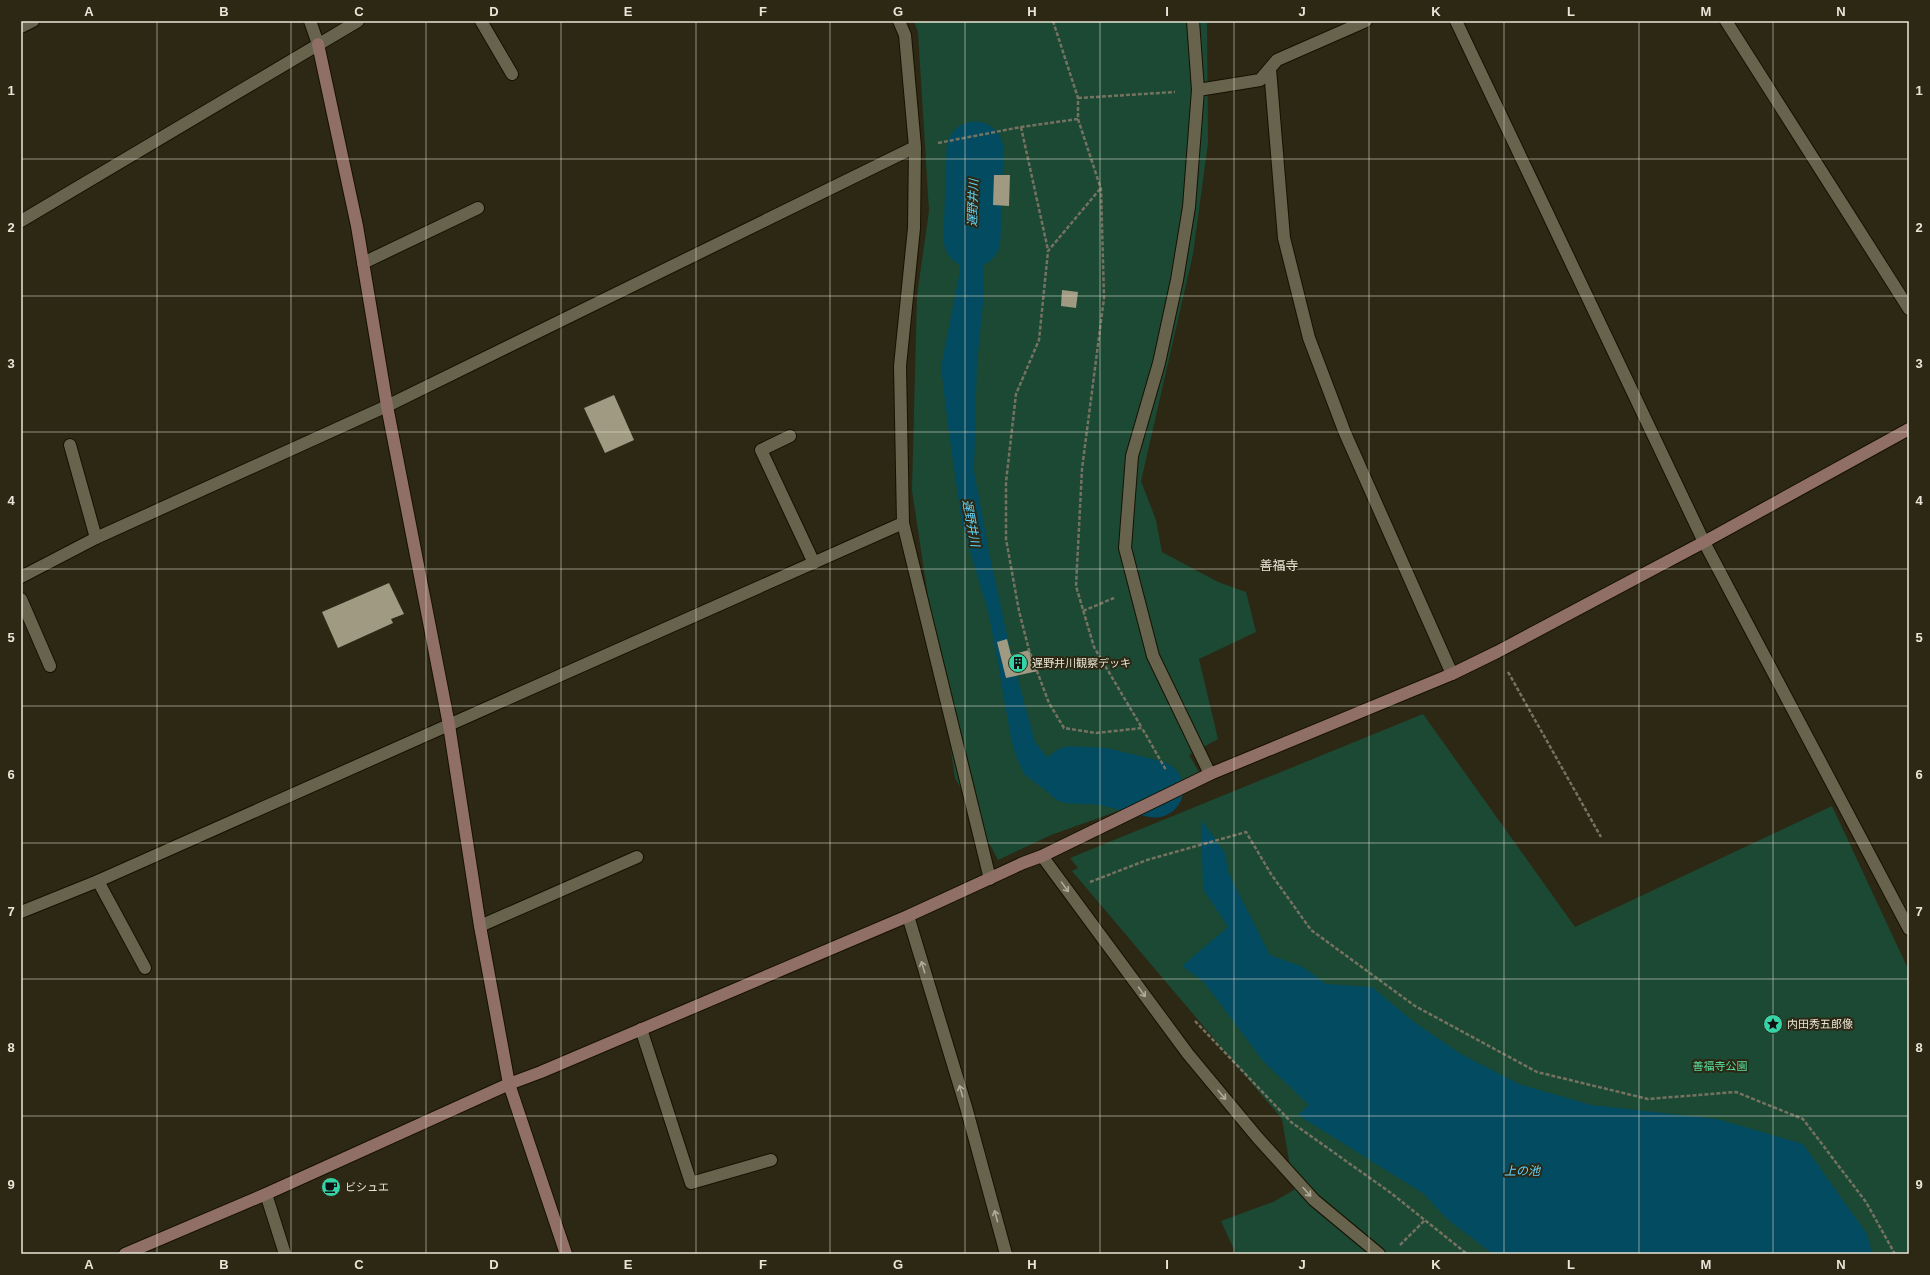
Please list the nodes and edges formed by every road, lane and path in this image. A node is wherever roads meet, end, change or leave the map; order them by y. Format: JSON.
{"nodes":[{"id":1,"x":32,"y":21,"type":"edge"},
{"id":2,"x":310,"y":21,"type":"edge"},
{"id":3,"x":358,"y":21,"type":"edge"},
{"id":4,"x":481,"y":21,"type":"edge"},
{"id":5,"x":899,"y":21,"type":"edge"},
{"id":6,"x":1053,"y":21,"type":"edge"},
{"id":7,"x":1193,"y":21,"type":"edge"},
{"id":8,"x":1366,"y":21,"type":"edge"},
{"id":9,"x":1456,"y":21,"type":"edge"},
{"id":10,"x":1726,"y":21,"type":"edge"},
{"id":11,"x":21,"y":27,"type":"edge"},
{"id":12,"x":318,"y":44,"type":"junction"},
{"id":13,"x":1270,"y":69,"type":"junction"},
{"id":14,"x":512,"y":74,"type":"dead end"},
{"id":15,"x":1198,"y":90,"type":"junction"},
{"id":16,"x":1078,"y":98,"type":"junction"},
{"id":17,"x":1078,"y":119,"type":"junction"},
{"id":18,"x":1021,"y":127,"type":"junction"},
{"id":19,"x":915,"y":147,"type":"junction"},
{"id":20,"x":1101,"y":189,"type":"junction"},
{"id":21,"x":478,"y":208,"type":"dead end"},
{"id":22,"x":21,"y":221,"type":"edge"},
{"id":23,"x":1048,"y":250,"type":"junction"},
{"id":24,"x":363,"y":263,"type":"junction"},
{"id":25,"x":1909,"y":309,"type":"edge"},
{"id":26,"x":387,"y":406,"type":"junction"},
{"id":27,"x":1909,"y":429,"type":"edge"},
{"id":28,"x":790,"y":436,"type":"dead end"},
{"id":29,"x":70,"y":445,"type":"dead end"},
{"id":30,"x":903,"y":523,"type":"junction"},
{"id":31,"x":96,"y":538,"type":"junction"},
{"id":32,"x":1704,"y":542,"type":"junction"},
{"id":33,"x":814,"y":563,"type":"junction"},
{"id":34,"x":21,"y":578,"type":"edge"},
{"id":35,"x":1136,"y":590,"type":"junction"},
{"id":36,"x":21,"y":600,"type":"edge"},
{"id":37,"x":1083,"y":611,"type":"junction"},
{"id":38,"x":1497,"y":652,"type":"junction"},
{"id":39,"x":50,"y":666,"type":"dead end"},
{"id":40,"x":1452,"y":674,"type":"junction"},
{"id":41,"x":449,"y":725,"type":"junction"},
{"id":42,"x":1142,"y":728,"type":"junction"},
{"id":43,"x":1210,"y":774,"type":"junction"},
{"id":44,"x":1178,"y":789,"type":"junction"},
{"id":45,"x":1601,"y":837,"type":"dead end"},
{"id":46,"x":1042,"y":856,"type":"junction"},
{"id":47,"x":637,"y":857,"type":"dead end"},
{"id":48,"x":990,"y":879,"type":"junction"},
{"id":49,"x":98,"y":881,"type":"junction"},
{"id":50,"x":1088,"y":883,"type":"dead end"},
{"id":51,"x":21,"y":912,"type":"edge"},
{"id":52,"x":908,"y":916,"type":"junction"},
{"id":53,"x":480,"y":926,"type":"junction"},
{"id":54,"x":1909,"y":929,"type":"edge"},
{"id":55,"x":145,"y":968,"type":"dead end"},
{"id":56,"x":1193,"y":1019,"type":"dead end"},
{"id":57,"x":641,"y":1029,"type":"junction"},
{"id":58,"x":509,"y":1084,"type":"junction"},
{"id":59,"x":771,"y":1160,"type":"dead end"},
{"id":60,"x":266,"y":1194,"type":"junction"},
{"id":61,"x":1425,"y":1220,"type":"junction"},
{"id":62,"x":1397,"y":1248,"type":"dead end"},
{"id":63,"x":125,"y":1254,"type":"edge"},
{"id":64,"x":285,"y":1254,"type":"edge"},
{"id":65,"x":566,"y":1254,"type":"edge"},
{"id":66,"x":1006,"y":1254,"type":"edge"},
{"id":67,"x":1379,"y":1254,"type":"edge"},
{"id":68,"x":1468,"y":1254,"type":"edge"},
{"id":69,"x":1895,"y":1254,"type":"edge"}],
"edges":[{"from":1,"to":11,"type":"street"},
{"from":2,"to":12,"type":"street"},
{"from":3,"to":12,"type":"street"},
{"from":4,"to":14,"type":"street"},
{"from":5,"to":19,"type":"street"},
{"from":6,"to":16,"type":"path"},
{"from":7,"to":15,"type":"street"},
{"from":8,"to":13,"type":"street"},
{"from":9,"to":32,"type":"street"},
{"from":10,"to":25,"type":"street"},
{"from":12,"to":22,"type":"street"},
{"from":12,"to":24,"type":"street"},
{"from":13,"to":15,"type":"street"},
{"from":13,"to":40,"type":"street"},
{"from":15,"to":16,"type":"path"},
{"from":15,"to":35,"type":"street"},
{"from":16,"to":17,"type":"path"},
{"from":17,"to":18,"type":"path"},
{"from":17,"to":20,"type":"path"},
{"from":18,"to":19,"type":"path"},
{"from":18,"to":23,"type":"path"},
{"from":19,"to":26,"type":"street"},
{"from":19,"to":30,"type":"street"},
{"from":20,"to":23,"type":"path"},
{"from":20,"to":37,"type":"path"},
{"from":21,"to":24,"type":"street"},
{"from":23,"to":42,"type":"path"},
{"from":24,"to":26,"type":"street"},
{"from":26,"to":31,"type":"street"},
{"from":26,"to":41,"type":"street"},
{"from":27,"to":32,"type":"street"},
{"from":28,"to":33,"type":"street"},
{"from":29,"to":31,"type":"street"},
{"from":30,"to":33,"type":"street"},
{"from":30,"to":48,"type":"street"},
{"from":31,"to":34,"type":"street"},
{"from":32,"to":38,"type":"street"},
{"from":32,"to":54,"type":"street"},
{"from":33,"to":41,"type":"street"},
{"from":35,"to":37,"type":"path"},
{"from":35,"to":43,"type":"street"},
{"from":36,"to":39,"type":"street"},
{"from":37,"to":42,"type":"path"},
{"from":38,"to":40,"type":"street"},
{"from":38,"to":45,"type":"path"},
{"from":40,"to":43,"type":"street"},
{"from":41,"to":49,"type":"street"},
{"from":41,"to":53,"type":"street"},
{"from":42,"to":44,"type":"path"},
{"from":43,"to":44,"type":"street"},
{"from":44,"to":46,"type":"street"},
{"from":46,"to":48,"type":"street"},
{"from":46,"to":67,"type":"street","one_way":true},
{"from":47,"to":53,"type":"street"},
{"from":48,"to":52,"type":"street"},
{"from":49,"to":51,"type":"street"},
{"from":49,"to":55,"type":"street"},
{"from":50,"to":69,"type":"path"},
{"from":52,"to":57,"type":"street"},
{"from":66,"to":52,"type":"street","one_way":true},
{"from":53,"to":58,"type":"street"},
{"from":56,"to":61,"type":"path"},
{"from":57,"to":58,"type":"street"},
{"from":57,"to":59,"type":"street"},
{"from":58,"to":60,"type":"street"},
{"from":58,"to":65,"type":"street"},
{"from":60,"to":63,"type":"street"},
{"from":60,"to":64,"type":"street"},
{"from":61,"to":62,"type":"path"},
{"from":61,"to":68,"type":"path"}]}
